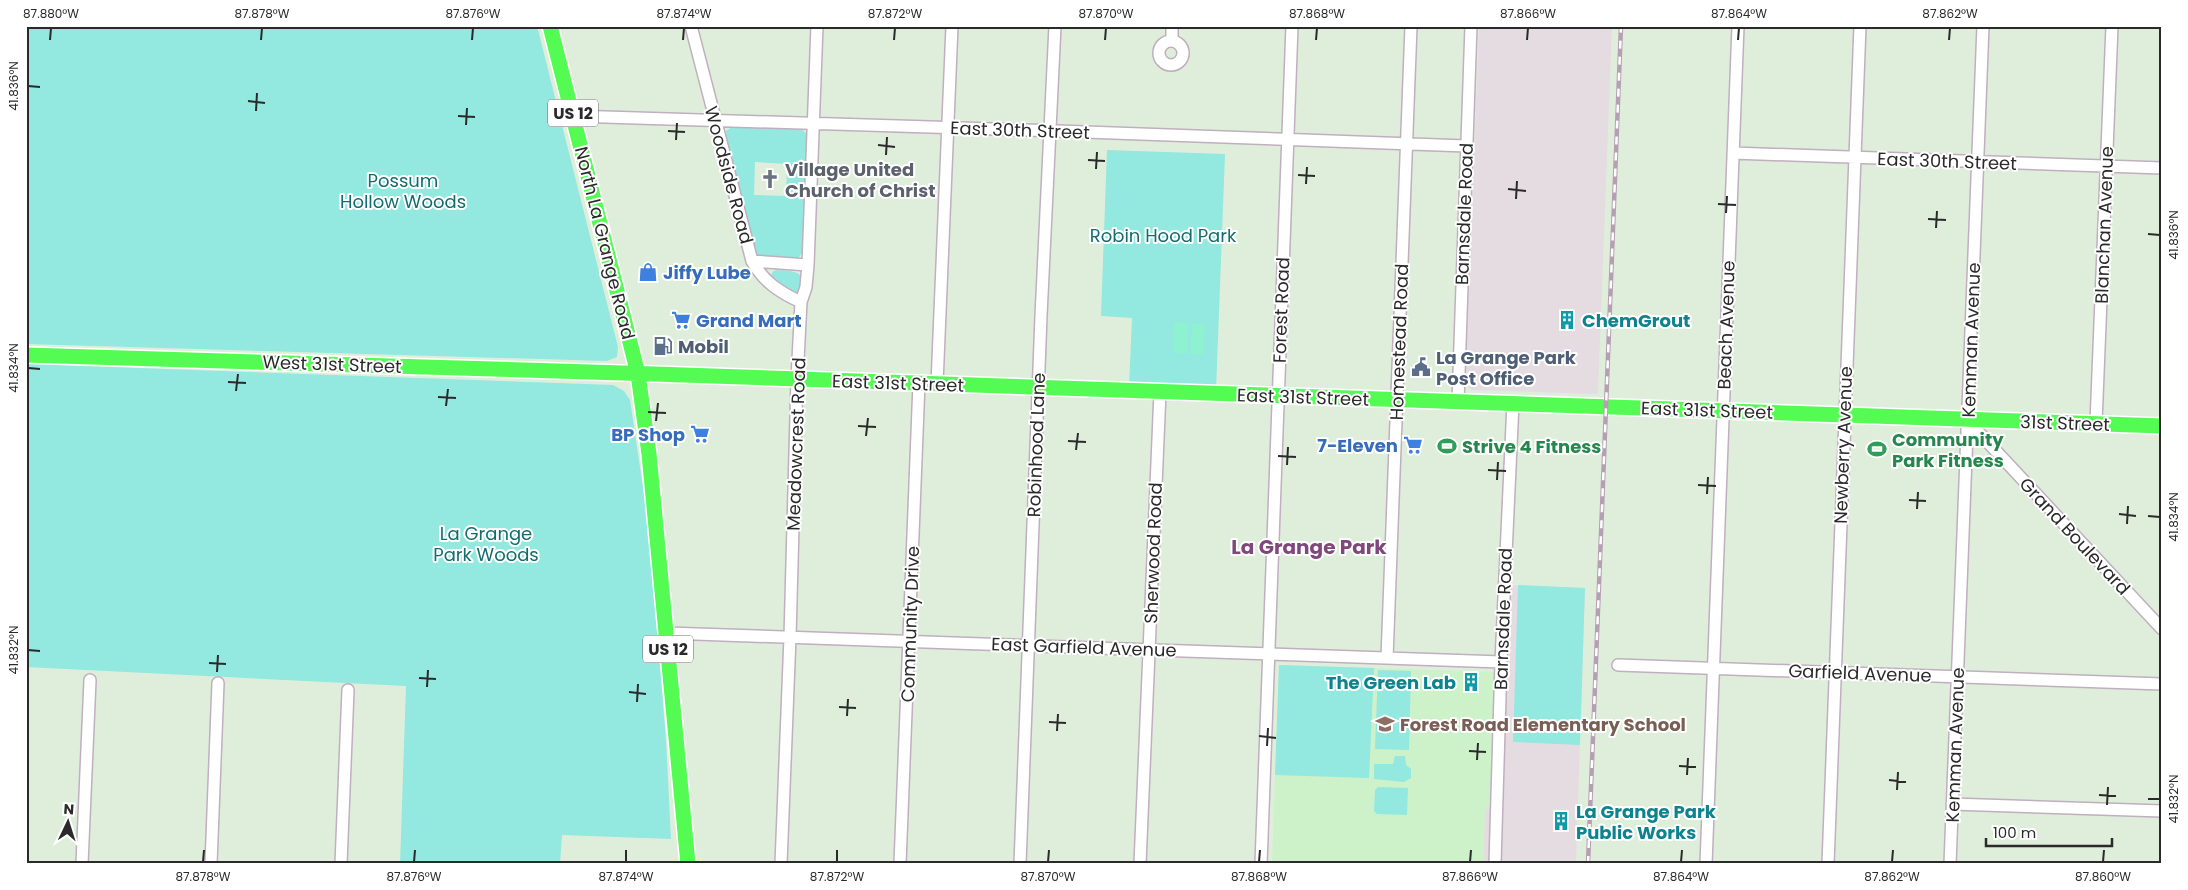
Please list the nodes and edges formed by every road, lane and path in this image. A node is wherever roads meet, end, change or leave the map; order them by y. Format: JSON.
{"nodes":[{"id":1,"x":550,"y":26,"type":"edge"},
{"id":2,"x":691,"y":26,"type":"edge"},
{"id":3,"x":817,"y":26,"type":"edge"},
{"id":4,"x":952,"y":26,"type":"edge"},
{"id":5,"x":1054,"y":26,"type":"edge"},
{"id":6,"x":1172,"y":26,"type":"edge"},
{"id":7,"x":1292,"y":26,"type":"edge"},
{"id":8,"x":1411,"y":26,"type":"edge"},
{"id":9,"x":1471,"y":26,"type":"edge"},
{"id":10,"x":1738,"y":26,"type":"edge"},
{"id":11,"x":1860,"y":26,"type":"edge"},
{"id":12,"x":1983,"y":26,"type":"edge"},
{"id":13,"x":2112,"y":26,"type":"edge"},
{"id":14,"x":1172,"y":41,"type":"dead end"},
{"id":15,"x":573,"y":116,"type":"junction"},
{"id":16,"x":714,"y":120,"type":"junction"},
{"id":17,"x":814,"y":123,"type":"junction"},
{"id":18,"x":947,"y":127,"type":"junction"},
{"id":19,"x":1049,"y":131,"type":"junction"},
{"id":20,"x":1288,"y":140,"type":"junction"},
{"id":21,"x":1406,"y":144,"type":"junction"},
{"id":22,"x":1466,"y":146,"type":"junction"},
{"id":23,"x":1732,"y":154,"type":"junction"},
{"id":24,"x":1854,"y":157,"type":"junction"},
{"id":25,"x":1978,"y":162,"type":"junction"},
{"id":26,"x":2106,"y":166,"type":"junction"},
{"id":27,"x":2162,"y":168,"type":"edge"},
{"id":28,"x":752,"y":261,"type":"junction"},
{"id":29,"x":808,"y":264,"type":"junction"},
{"id":30,"x":801,"y":302,"type":"junction"},
{"id":31,"x":26,"y":355,"type":"edge"},
{"id":32,"x":638,"y":374,"type":"junction"},
{"id":33,"x":797,"y":379,"type":"junction"},
{"id":34,"x":919,"y":383,"type":"junction"},
{"id":35,"x":937,"y":384,"type":"junction"},
{"id":36,"x":1038,"y":387,"type":"junction"},
{"id":37,"x":1160,"y":392,"type":"junction"},
{"id":38,"x":1278,"y":396,"type":"junction"},
{"id":39,"x":1397,"y":400,"type":"junction"},
{"id":40,"x":1458,"y":402,"type":"junction"},
{"id":41,"x":1513,"y":403,"type":"junction"},
{"id":42,"x":1723,"y":410,"type":"junction"},
{"id":43,"x":1845,"y":415,"type":"junction"},
{"id":44,"x":1967,"y":420,"type":"junction"},
{"id":45,"x":2096,"y":424,"type":"junction"},
{"id":46,"x":2162,"y":426,"type":"edge"},
{"id":47,"x":2162,"y":629,"type":"edge"},
{"id":48,"x":667,"y":633,"type":"junction"},
{"id":49,"x":790,"y":637,"type":"junction"},
{"id":50,"x":909,"y":641,"type":"junction"},
{"id":51,"x":1029,"y":645,"type":"junction"},
{"id":52,"x":1149,"y":650,"type":"junction"},
{"id":53,"x":1268,"y":654,"type":"junction"},
{"id":54,"x":1386,"y":658,"type":"junction"},
{"id":55,"x":1501,"y":662,"type":"junction"},
{"id":56,"x":1618,"y":665,"type":"dead end"},
{"id":57,"x":1713,"y":668,"type":"junction"},
{"id":58,"x":1835,"y":673,"type":"junction"},
{"id":59,"x":1957,"y":676,"type":"junction"},
{"id":60,"x":90,"y":680,"type":"dead end"},
{"id":61,"x":218,"y":683,"type":"dead end"},
{"id":62,"x":2162,"y":684,"type":"edge"},
{"id":63,"x":348,"y":690,"type":"dead end"},
{"id":64,"x":1952,"y":804,"type":"junction"},
{"id":65,"x":2162,"y":811,"type":"edge"},
{"id":66,"x":82,"y":864,"type":"edge"},
{"id":67,"x":211,"y":864,"type":"edge"},
{"id":68,"x":341,"y":864,"type":"edge"},
{"id":69,"x":688,"y":864,"type":"edge"},
{"id":70,"x":781,"y":864,"type":"edge"},
{"id":71,"x":900,"y":864,"type":"edge"},
{"id":72,"x":1020,"y":864,"type":"edge"},
{"id":73,"x":1140,"y":864,"type":"edge"},
{"id":74,"x":1261,"y":864,"type":"edge"},
{"id":75,"x":1495,"y":864,"type":"edge"},
{"id":76,"x":1706,"y":864,"type":"edge"},
{"id":77,"x":1828,"y":864,"type":"edge"},
{"id":78,"x":1950,"y":864,"type":"edge"}],
"edges":[{"from":1,"to":15,"type":"main road","name":"North La Grange Road","number":"US 12"},
{"from":2,"to":16,"type":"street","name":"Woodside Road"},
{"from":3,"to":17,"type":"street","name":"Meadowcrest Road"},
{"from":4,"to":18,"type":"street"},
{"from":5,"to":19,"type":"street","name":"Robinhood Lane"},
{"from":6,"to":14,"type":"street"},
{"from":7,"to":20,"type":"street","name":"Forest Road"},
{"from":8,"to":21,"type":"street","name":"Homestead Road"},
{"from":9,"to":22,"type":"street","name":"Barnsdale Road"},
{"from":10,"to":23,"type":"street","name":"Beach Avenue"},
{"from":11,"to":24,"type":"street","name":"Newberry Avenue"},
{"from":12,"to":25,"type":"street","name":"Kemman Avenue"},
{"from":13,"to":26,"type":"street","name":"Blanchan Avenue"},
{"from":15,"to":16,"type":"street","name":"East 30th Street"},
{"from":15,"to":32,"type":"main road","name":"North La Grange Road","number":"US 12"},
{"from":16,"to":17,"type":"street","name":"East 30th Street"},
{"from":16,"to":28,"type":"street","name":"Woodside Road"},
{"from":17,"to":18,"type":"street","name":"East 30th Street"},
{"from":17,"to":29,"type":"street","name":"Meadowcrest Road"},
{"from":18,"to":19,"type":"street","name":"East 30th Street"},
{"from":18,"to":35,"type":"street"},
{"from":19,"to":20,"type":"street","name":"East 30th Street"},
{"from":19,"to":36,"type":"street","name":"Robinhood Lane"},
{"from":20,"to":21,"type":"street","name":"East 30th Street"},
{"from":20,"to":38,"type":"street","name":"Forest Road"},
{"from":21,"to":22,"type":"street","name":"East 30th Street"},
{"from":21,"to":39,"type":"street","name":"Homestead Road"},
{"from":22,"to":40,"type":"street","name":"Barnsdale Road"},
{"from":23,"to":24,"type":"street","name":"East 30th Street"},
{"from":23,"to":42,"type":"street","name":"Beach Avenue"},
{"from":24,"to":25,"type":"street","name":"East 30th Street"},
{"from":24,"to":43,"type":"street","name":"Newberry Avenue"},
{"from":25,"to":26,"type":"street","name":"East 30th Street"},
{"from":25,"to":44,"type":"street","name":"Kemman Avenue"},
{"from":26,"to":27,"type":"street","name":"East 30th Street"},
{"from":26,"to":45,"type":"street","name":"Blanchan Avenue"},
{"from":28,"to":29,"type":"street"},
{"from":28,"to":30,"type":"street","name":"Woodside Road"},
{"from":29,"to":30,"type":"street","name":"Meadowcrest Road"},
{"from":30,"to":33,"type":"street","name":"Meadowcrest Road"},
{"from":31,"to":32,"type":"main road","name":"West 31st Street"},
{"from":32,"to":33,"type":"main road","name":"East 31st Street"},
{"from":32,"to":48,"type":"main road","number":"US 12"},
{"from":33,"to":34,"type":"main road","name":"East 31st Street"},
{"from":33,"to":49,"type":"street","name":"Meadowcrest Road"},
{"from":34,"to":35,"type":"main road","name":"East 31st Street"},
{"from":34,"to":50,"type":"street","name":"Community Drive"},
{"from":35,"to":36,"type":"main road","name":"East 31st Street"},
{"from":36,"to":37,"type":"main road","name":"East 31st Street"},
{"from":36,"to":51,"type":"street","name":"Robinhood Lane"},
{"from":37,"to":38,"type":"main road","name":"East 31st Street"},
{"from":37,"to":52,"type":"street","name":"Sherwood Road"},
{"from":38,"to":39,"type":"main road","name":"East 31st Street"},
{"from":38,"to":53,"type":"street","name":"Forest Road"},
{"from":39,"to":40,"type":"main road","name":"East 31st Street"},
{"from":39,"to":54,"type":"street","name":"Homestead Road"},
{"from":40,"to":41,"type":"main road","name":"East 31st Street"},
{"from":41,"to":42,"type":"main road","name":"East 31st Street"},
{"from":41,"to":55,"type":"street","name":"Barnsdale Road"},
{"from":42,"to":43,"type":"main road","name":"East 31st Street"},
{"from":42,"to":57,"type":"street","name":"Beach Avenue"},
{"from":43,"to":44,"type":"main road","name":"East 31st Street"},
{"from":43,"to":58,"type":"street","name":"Newberry Avenue"},
{"from":44,"to":45,"type":"main road","name":"31st Street"},
{"from":44,"to":47,"type":"street","name":"Grand Boulevard"},
{"from":44,"to":59,"type":"street","name":"Kemman Avenue"},
{"from":45,"to":46,"type":"main road","name":"31st Street"},
{"from":48,"to":49,"type":"street","name":"East Garfield Avenue"},
{"from":48,"to":69,"type":"main road","number":"US 12"},
{"from":49,"to":50,"type":"street","name":"East Garfield Avenue"},
{"from":49,"to":70,"type":"street","name":"Meadowcrest Road"},
{"from":50,"to":51,"type":"street","name":"East Garfield Avenue"},
{"from":50,"to":71,"type":"street","name":"Community Drive"},
{"from":51,"to":52,"type":"street","name":"East Garfield Avenue"},
{"from":51,"to":72,"type":"street","name":"Robinhood Lane"},
{"from":52,"to":53,"type":"street","name":"East Garfield Avenue"},
{"from":52,"to":73,"type":"street","name":"Sherwood Road"},
{"from":53,"to":54,"type":"street","name":"East Garfield Avenue"},
{"from":53,"to":74,"type":"street","name":"Forest Road"},
{"from":54,"to":55,"type":"street","name":"East Garfield Avenue"},
{"from":55,"to":75,"type":"street","name":"Barnsdale Road"},
{"from":56,"to":57,"type":"street","name":"Garfield Avenue"},
{"from":57,"to":58,"type":"street","name":"Garfield Avenue"},
{"from":57,"to":76,"type":"street","name":"Beach Avenue"},
{"from":58,"to":59,"type":"street","name":"Garfield Avenue"},
{"from":58,"to":77,"type":"street","name":"Newberry Avenue"},
{"from":59,"to":62,"type":"street","name":"Garfield Avenue"},
{"from":59,"to":64,"type":"street","name":"Kemman Avenue"},
{"from":60,"to":66,"type":"street"},
{"from":61,"to":67,"type":"street"},
{"from":63,"to":68,"type":"street"},
{"from":64,"to":65,"type":"street"},
{"from":64,"to":78,"type":"street","name":"Kemman Avenue"}]}
